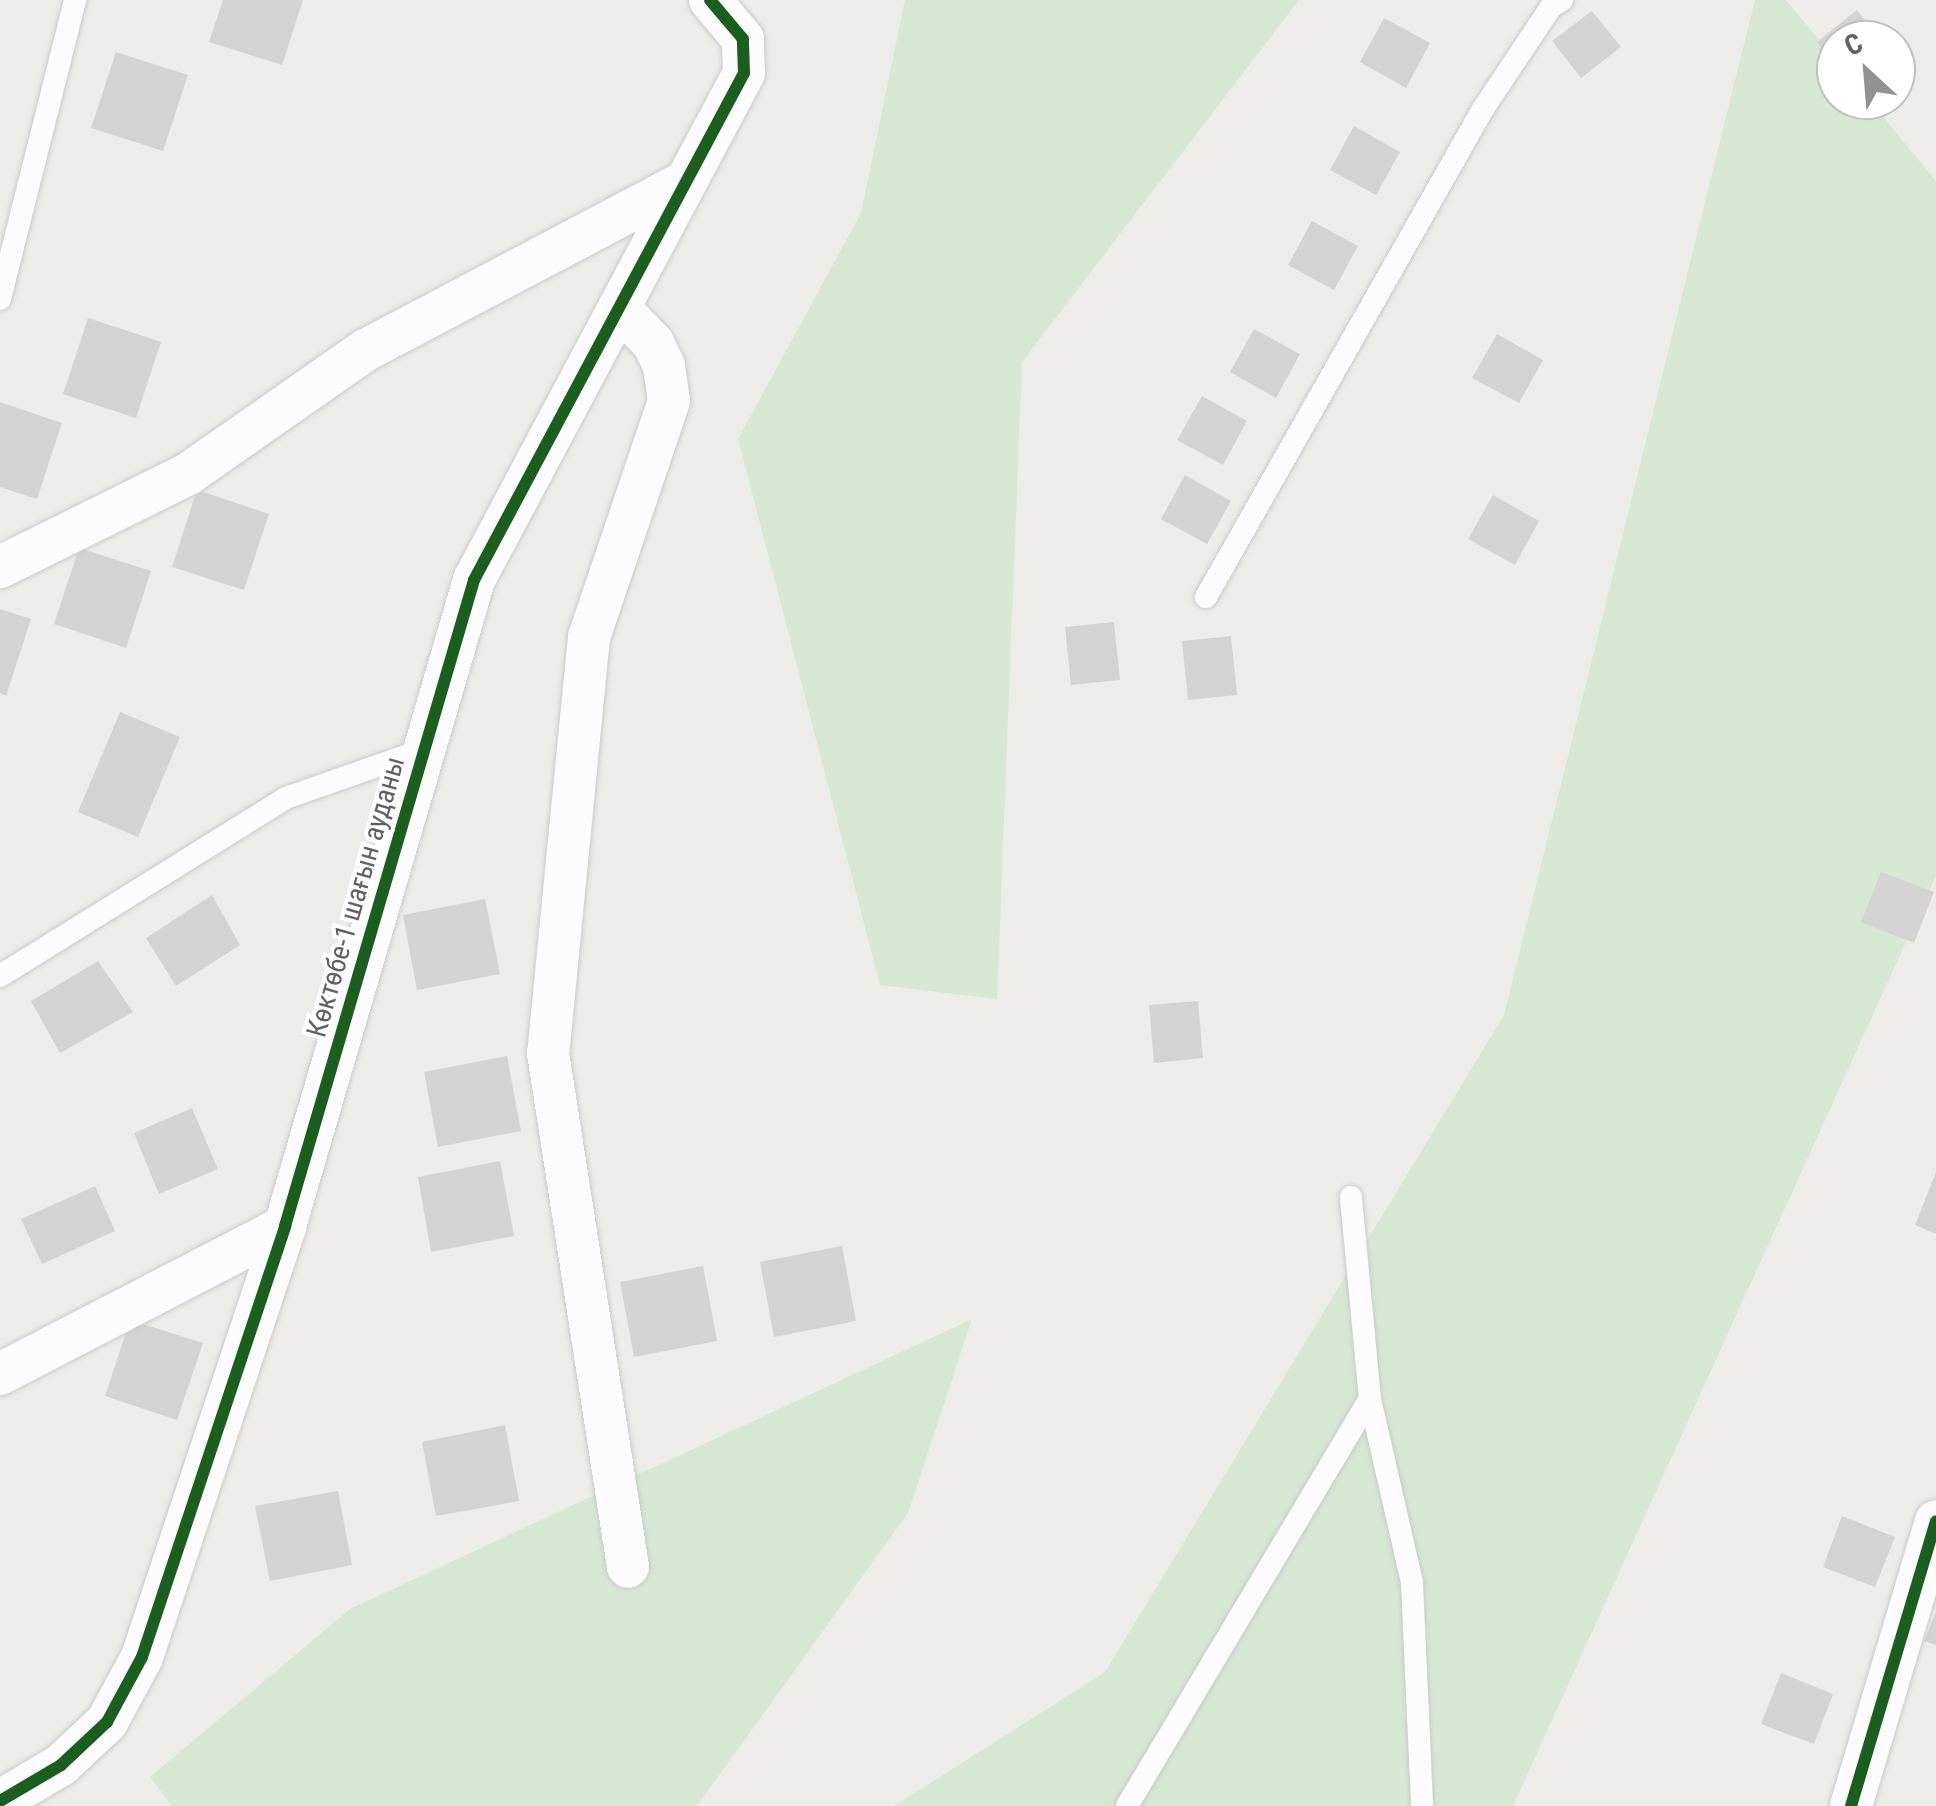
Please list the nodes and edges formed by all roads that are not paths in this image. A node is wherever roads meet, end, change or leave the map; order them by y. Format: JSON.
{"nodes":[{"id":1,"x":75,"y":0,"type":"edge"},
{"id":2,"x":710,"y":0,"type":"edge"},
{"id":3,"x":1562,"y":0,"type":"edge"},
{"id":4,"x":686,"y":181,"type":"junction"},
{"id":5,"x":0,"y":298,"type":"edge"},
{"id":6,"x":619,"y":308,"type":"junction"},
{"id":7,"x":0,"y":567,"type":"edge"},
{"id":8,"x":1206,"y":597,"type":"dead end"},
{"id":9,"x":425,"y":749,"type":"junction"},
{"id":10,"x":0,"y":976,"type":"edge"},
{"id":11,"x":1350,"y":1197,"type":"dead end"},
{"id":12,"x":284,"y":1226,"type":"junction"},
{"id":13,"x":0,"y":1374,"type":"edge"},
{"id":14,"x":1370,"y":1399,"type":"junction"},
{"id":15,"x":1936,"y":1521,"type":"edge"},
{"id":16,"x":628,"y":1567,"type":"dead end"},
{"id":17,"x":0,"y":1801,"type":"edge"},
{"id":18,"x":1127,"y":1806,"type":"edge"},
{"id":19,"x":1422,"y":1806,"type":"edge"},
{"id":20,"x":1851,"y":1806,"type":"edge"}],
"edges":[{"from":1,"to":5,"type":"lane"},
{"from":2,"to":4,"type":"street","name":"Көктөбе-1 шағын ауданы"},
{"from":3,"to":8,"type":"lane"},
{"from":4,"to":6,"type":"street","name":"Көктөбе-1 шағын ауданы"},
{"from":4,"to":7,"type":"street"},
{"from":6,"to":9,"type":"street","name":"Көктөбе-1 шағын ауданы"},
{"from":6,"to":16,"type":"street"},
{"from":9,"to":10,"type":"lane"},
{"from":9,"to":12,"type":"street","name":"Көктөбе-1 шағын ауданы"},
{"from":11,"to":14,"type":"lane"},
{"from":12,"to":13,"type":"street"},
{"from":12,"to":17,"type":"street","name":"Көктөбе-1 шағын ауданы"},
{"from":14,"to":18,"type":"lane"},
{"from":14,"to":19,"type":"lane"},
{"from":15,"to":20,"type":"street"}]}
